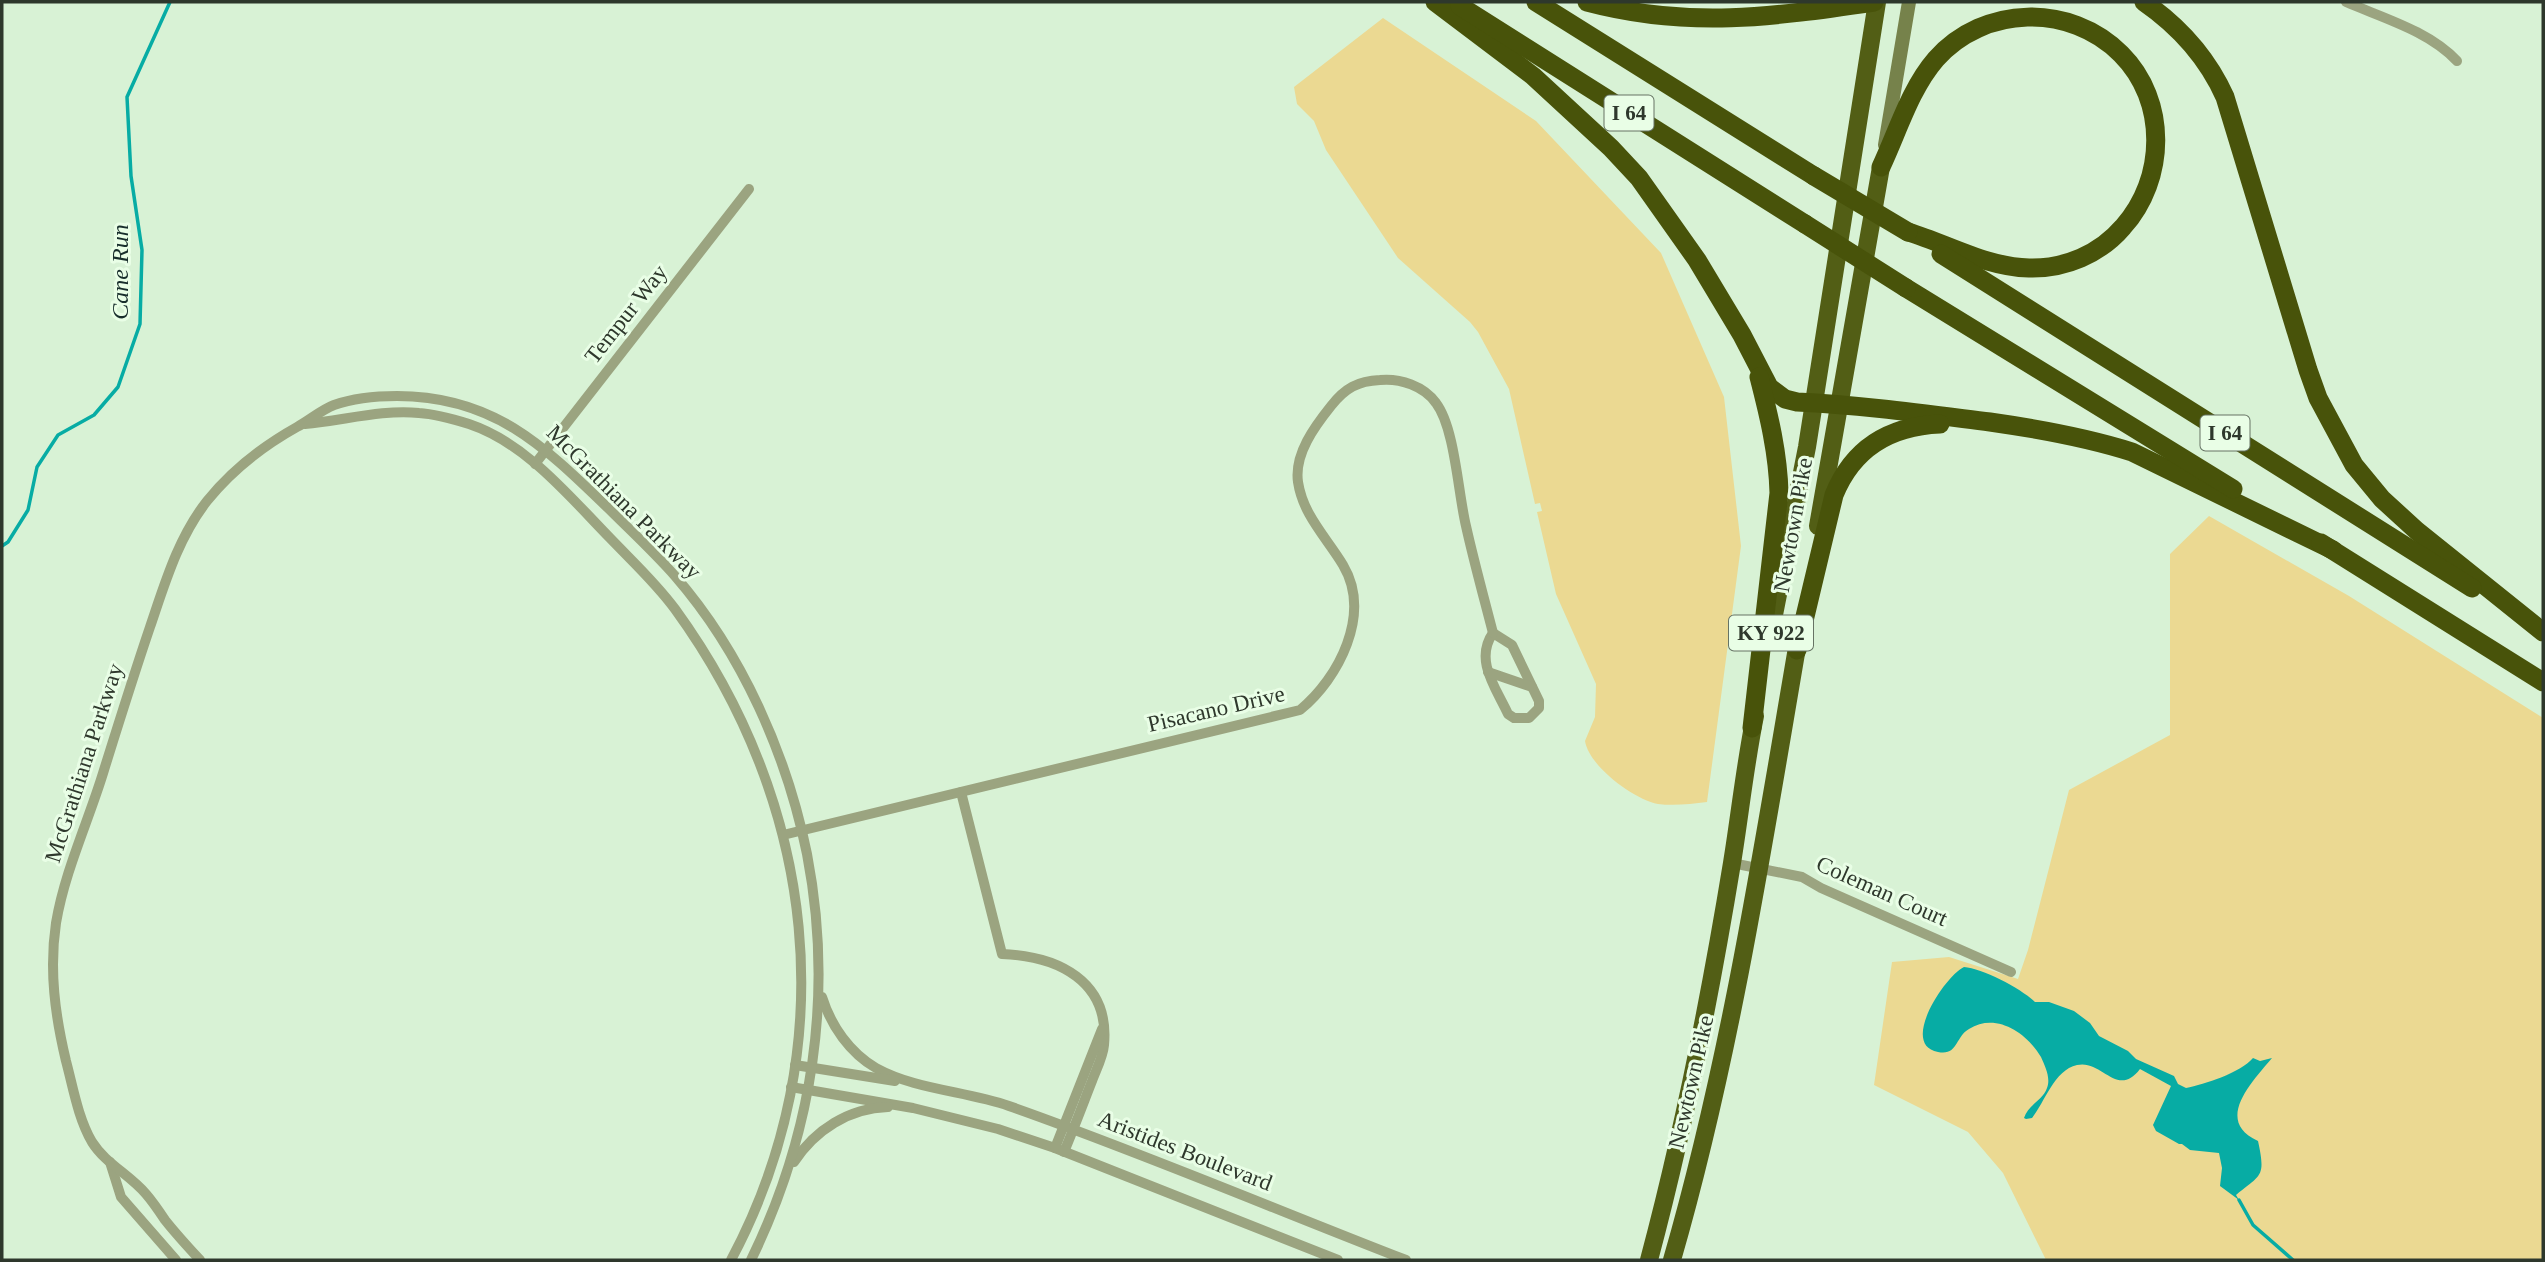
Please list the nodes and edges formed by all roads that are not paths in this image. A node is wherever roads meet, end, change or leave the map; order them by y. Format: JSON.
{"nodes":[{"id":1,"x":1435,"y":2,"type":"edge"},
{"id":2,"x":1453,"y":2,"type":"edge"},
{"id":3,"x":1536,"y":2,"type":"edge"},
{"id":4,"x":1587,"y":2,"type":"edge"},
{"id":5,"x":1875,"y":2,"type":"edge"},
{"id":6,"x":1909,"y":2,"type":"edge"},
{"id":7,"x":2144,"y":2,"type":"edge"},
{"id":8,"x":2346,"y":2,"type":"edge"},
{"id":9,"x":2457,"y":61,"type":"dead end"},
{"id":10,"x":1881,"y":167,"type":"junction"},
{"id":11,"x":749,"y":189,"type":"dead end"},
{"id":12,"x":1908,"y":232,"type":"junction"},
{"id":13,"x":1755,"y":363,"type":"junction"},
{"id":14,"x":1814,"y":403,"type":"junction"},
{"id":15,"x":1839,"y":405,"type":"junction"},
{"id":16,"x":1989,"y":422,"type":"junction"},
{"id":17,"x":303,"y":424,"type":"junction"},
{"id":18,"x":547,"y":449,"type":"junction"},
{"id":19,"x":535,"y":464,"type":"junction"},
{"id":20,"x":2333,"y":550,"type":"junction"},
{"id":21,"x":2543,"y":632,"type":"edge"},
{"id":22,"x":1493,"y":634,"type":"junction"},
{"id":23,"x":1797,"y":650,"type":"junction"},
{"id":24,"x":735,"y":664,"type":"junction"},
{"id":25,"x":1488,"y":672,"type":"junction"},
{"id":26,"x":716,"y":674,"type":"junction"},
{"id":27,"x":2543,"y":682,"type":"edge"},
{"id":28,"x":1532,"y":687,"type":"junction"},
{"id":29,"x":1752,"y":728,"type":"junction"},
{"id":30,"x":961,"y":792,"type":"junction"},
{"id":31,"x":801,"y":831,"type":"junction"},
{"id":32,"x":783,"y":835,"type":"junction"},
{"id":33,"x":1732,"y":863,"type":"junction"},
{"id":34,"x":1758,"y":866,"type":"junction"},
{"id":35,"x":2011,"y":972,"type":"dead end"},
{"id":36,"x":819,"y":984,"type":"junction"},
{"id":37,"x":795,"y":1065,"type":"junction"},
{"id":38,"x":813,"y":1068,"type":"junction"},
{"id":39,"x":791,"y":1087,"type":"junction"},
{"id":40,"x":809,"y":1090,"type":"junction"},
{"id":41,"x":946,"y":1090,"type":"junction"},
{"id":42,"x":913,"y":1108,"type":"junction"},
{"id":43,"x":1068,"y":1128,"type":"junction"},
{"id":44,"x":1060,"y":1150,"type":"junction"},
{"id":45,"x":110,"y":1162,"type":"junction"},
{"id":46,"x":789,"y":1170,"type":"junction"},
{"id":47,"x":176,"y":1260,"type":"edge"},
{"id":48,"x":200,"y":1260,"type":"edge"},
{"id":49,"x":730,"y":1260,"type":"edge"},
{"id":50,"x":751,"y":1260,"type":"edge"},
{"id":51,"x":1338,"y":1260,"type":"edge"},
{"id":52,"x":1406,"y":1260,"type":"edge"},
{"id":53,"x":1649,"y":1260,"type":"edge"},
{"id":54,"x":1672,"y":1260,"type":"edge"}],
"edges":[{"from":1,"to":13,"type":"highway"},
{"from":2,"to":20,"type":"highway","number":"I 64","bridge":true},
{"from":3,"to":12,"type":"highway","number":"I 64","bridge":true},
{"from":4,"to":5,"type":"highway"},
{"from":5,"to":14,"type":"highway","name":"Newtown Pike","number":"KY 922"},
{"from":6,"to":10,"type":"main road","name":"Newtown Pike","number":"KY 922"},
{"from":7,"to":21,"type":"highway"},
{"from":8,"to":9,"type":"street"},
{"from":10,"to":12,"type":"highway"},
{"from":10,"to":15,"type":"highway","name":"Newtown Pike","number":"KY 922"},
{"from":11,"to":18,"type":"street","name":"Tempur Way"},
{"from":12,"to":21,"type":"highway","number":"I 64"},
{"from":13,"to":14,"type":"highway"},
{"from":13,"to":29,"type":"highway"},
{"from":14,"to":15,"type":"highway"},
{"from":14,"to":29,"type":"highway","name":"Newtown Pike","number":"KY 922"},
{"from":15,"to":16,"type":"highway"},
{"from":15,"to":23,"type":"highway","name":"Newtown Pike","number":"KY 922"},
{"from":16,"to":20,"type":"highway"},
{"from":16,"to":23,"type":"highway"},
{"from":17,"to":18,"type":"street","name":"McGrathiana Parkway"},
{"from":17,"to":19,"type":"street","name":"McGrathiana Parkway"},
{"from":17,"to":45,"type":"street","name":"McGrathiana Parkway"},
{"from":18,"to":19,"type":"street","name":"Tempur Way"},
{"from":18,"to":24,"type":"street","name":"McGrathiana Parkway"},
{"from":19,"to":26,"type":"street","name":"McGrathiana Parkway"},
{"from":20,"to":27,"type":"highway","number":"I 64"},
{"from":22,"to":25,"type":"street"},
{"from":22,"to":28,"type":"street"},
{"from":22,"to":30,"type":"street","name":"Pisacano Drive"},
{"from":23,"to":34,"type":"highway","name":"Newtown Pike","number":"KY 922"},
{"from":24,"to":26,"type":"street"},
{"from":24,"to":31,"type":"street","name":"McGrathiana Parkway"},
{"from":25,"to":28,"type":"street"},
{"from":25,"to":28,"type":"street"},
{"from":26,"to":32,"type":"street","name":"McGrathiana Parkway"},
{"from":29,"to":33,"type":"highway","name":"Newtown Pike","number":"KY 922"},
{"from":30,"to":31,"type":"street","name":"Pisacano Drive"},
{"from":30,"to":43,"type":"street"},
{"from":31,"to":32,"type":"street","name":"Pisacano Drive"},
{"from":31,"to":36,"type":"street","name":"McGrathiana Parkway"},
{"from":32,"to":37,"type":"street","name":"McGrathiana Parkway"},
{"from":33,"to":34,"type":"street","name":"Coleman Court"},
{"from":33,"to":53,"type":"highway","name":"Newtown Pike","number":"KY 922"},
{"from":34,"to":35,"type":"street","name":"Coleman Court"},
{"from":34,"to":54,"type":"highway","name":"Newtown Pike","number":"KY 922"},
{"from":36,"to":38,"type":"street","name":"McGrathiana Parkway"},
{"from":36,"to":41,"type":"street","name":"Aristides Boulevard"},
{"from":37,"to":38,"type":"street","name":"Aristides Boulevard"},
{"from":37,"to":39,"type":"street","name":"McGrathiana Parkway"},
{"from":38,"to":40,"type":"street","name":"McGrathiana Parkway"},
{"from":38,"to":41,"type":"street","name":"Aristides Boulevard"},
{"from":39,"to":40,"type":"street","name":"Aristides Boulevard"},
{"from":39,"to":49,"type":"street","name":"McGrathiana Parkway"},
{"from":40,"to":42,"type":"street","name":"Aristides Boulevard"},
{"from":40,"to":46,"type":"street","name":"McGrathiana Parkway"},
{"from":41,"to":43,"type":"street","name":"Aristides Boulevard"},
{"from":42,"to":44,"type":"street","name":"Aristides Boulevard"},
{"from":42,"to":46,"type":"street","name":"Aristides Boulevard"},
{"from":43,"to":44,"type":"street"},
{"from":43,"to":52,"type":"street","name":"Aristides Boulevard"},
{"from":44,"to":51,"type":"street","name":"Aristides Boulevard"},
{"from":45,"to":47,"type":"street","name":"McGrathiana Parkway"},
{"from":45,"to":48,"type":"street","name":"McGrathiana Parkway"},
{"from":46,"to":50,"type":"street","name":"McGrathiana Parkway"}]}
